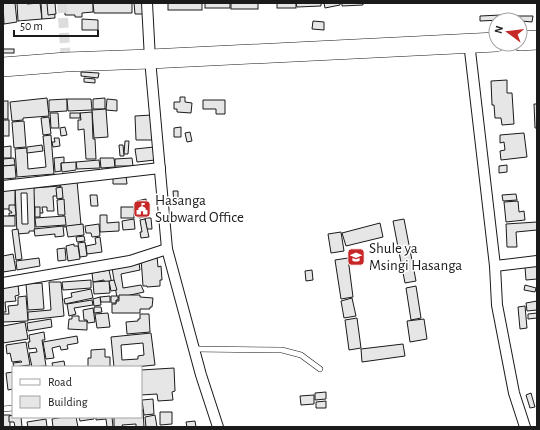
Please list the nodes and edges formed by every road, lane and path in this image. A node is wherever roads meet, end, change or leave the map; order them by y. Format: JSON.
{"nodes":[{"id":1,"x":147,"y":3,"type":"edge"},
{"id":2,"x":469,"y":42,"type":"junction"},
{"id":3,"x":488,"y":42,"type":"edge"},
{"id":4,"x":150,"y":59,"type":"junction"},
{"id":5,"x":3,"y":67,"type":"edge"},
{"id":6,"x":160,"y":168,"type":"junction"},
{"id":7,"x":3,"y":186,"type":"edge"},
{"id":8,"x":168,"y":249,"type":"junction"},
{"id":9,"x":537,"y":261,"type":"edge"},
{"id":10,"x":495,"y":266,"type":"junction"},
{"id":11,"x":3,"y":283,"type":"edge"},
{"id":12,"x":193,"y":349,"type":"junction"},
{"id":13,"x":320,"y":369,"type":"dead end"},
{"id":14,"x":218,"y":427,"type":"edge"},
{"id":15,"x":525,"y":427,"type":"edge"}],
"edges":[{"from":1,"to":4,"type":"street"},
{"from":2,"to":3,"type":"highway"},
{"from":2,"to":4,"type":"highway"},
{"from":2,"to":10,"type":"street"},
{"from":4,"to":5,"type":"highway"},
{"from":4,"to":6,"type":"street"},
{"from":6,"to":7,"type":"street"},
{"from":6,"to":8,"type":"street"},
{"from":8,"to":11,"type":"street"},
{"from":8,"to":12,"type":"street"},
{"from":9,"to":10,"type":"street"},
{"from":10,"to":15,"type":"street"},
{"from":12,"to":13,"type":"lane"},
{"from":12,"to":14,"type":"street"}]}
